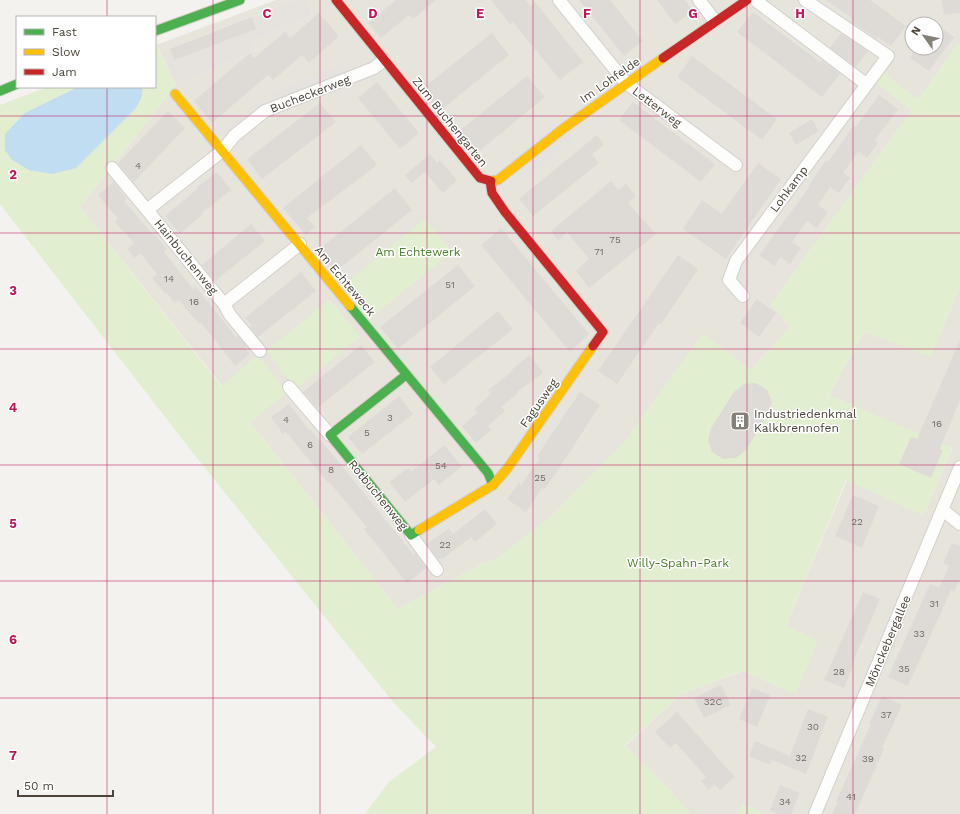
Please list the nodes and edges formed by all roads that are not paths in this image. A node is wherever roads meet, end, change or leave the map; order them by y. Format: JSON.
{"nodes":[{"id":1,"x":240,"y":0,"type":"edge"},
{"id":2,"x":336,"y":0,"type":"edge"},
{"id":3,"x":558,"y":0,"type":"edge"},
{"id":4,"x":699,"y":0,"type":"edge"},
{"id":5,"x":747,"y":0,"type":"edge"},
{"id":6,"x":755,"y":0,"type":"edge"},
{"id":7,"x":805,"y":0,"type":"edge"},
{"id":8,"x":715,"y":21,"type":"junction"},
{"id":9,"x":156,"y":31,"type":"edge"},
{"id":10,"x":384,"y":60,"type":"junction"},
{"id":11,"x":16,"y":84,"type":"edge"},
{"id":12,"x":626,"y":84,"type":"junction"},
{"id":13,"x":866,"y":84,"type":"junction"},
{"id":14,"x":0,"y":91,"type":"edge"},
{"id":15,"x":175,"y":94,"type":"dead end"},
{"id":16,"x":222,"y":151,"type":"junction"},
{"id":17,"x":736,"y":165,"type":"dead end"},
{"id":18,"x":112,"y":168,"type":"dead end"},
{"id":19,"x":490,"y":181,"type":"junction"},
{"id":20,"x":147,"y":210,"type":"junction"},
{"id":21,"x":300,"y":244,"type":"junction"},
{"id":22,"x":743,"y":296,"type":"dead end"},
{"id":23,"x":224,"y":304,"type":"junction"},
{"id":24,"x":602,"y":332,"type":"joint"},
{"id":25,"x":260,"y":351,"type":"dead end"},
{"id":26,"x":406,"y":375,"type":"junction"},
{"id":27,"x":290,"y":387,"type":"dead end"},
{"id":28,"x":330,"y":435,"type":"junction"},
{"id":29,"x":960,"y":467,"type":"edge"},
{"id":30,"x":493,"y":485,"type":"junction"},
{"id":31,"x":943,"y":510,"type":"junction"},
{"id":32,"x":960,"y":524,"type":"edge"},
{"id":33,"x":410,"y":535,"type":"junction"},
{"id":34,"x":437,"y":570,"type":"dead end"},
{"id":35,"x":815,"y":814,"type":"edge"}],
"edges":[{"from":1,"to":9,"type":"street"},
{"from":2,"to":10,"type":"street","name":"Zum Buchengarten"},
{"from":3,"to":12,"type":"street","name":"Letterweg"},
{"from":4,"to":8,"type":"street"},
{"from":5,"to":8,"type":"street","name":"Im Lohfelde"},
{"from":6,"to":13,"type":"street"},
{"from":7,"to":13,"type":"street","name":"Lohkamp"},
{"from":8,"to":12,"type":"street","name":"Im Lohfelde"},
{"from":10,"to":16,"type":"street","name":"Bucheckerweg"},
{"from":10,"to":19,"type":"street","name":"Zum Buchengarten"},
{"from":11,"to":14,"type":"street"},
{"from":12,"to":17,"type":"street","name":"Letterweg"},
{"from":12,"to":19,"type":"street","name":"Im Lohfelde"},
{"from":13,"to":22,"type":"street","name":"Lohkamp"},
{"from":15,"to":16,"type":"street","name":"Am Echteweck"},
{"from":16,"to":20,"type":"street","name":"Hainbuchenweg"},
{"from":16,"to":21,"type":"street","name":"Am Echteweck"},
{"from":18,"to":20,"type":"street"},
{"from":19,"to":24,"type":"street","name":"Zum Buchengarten"},
{"from":20,"to":23,"type":"street","name":"Hainbuchenweg"},
{"from":21,"to":23,"type":"street","name":"Hainbuchenweg"},
{"from":21,"to":26,"type":"street","name":"Am Echteweck"},
{"from":23,"to":25,"type":"street","name":"Hainbuchenweg"},
{"from":24,"to":30,"type":"street","name":"Fagusweg"},
{"from":26,"to":28,"type":"street"},
{"from":26,"to":30,"type":"street","name":"Am Echteweck"},
{"from":27,"to":28,"type":"street","name":"Rotbuchenweg"},
{"from":28,"to":33,"type":"street","name":"Rotbuchenweg"},
{"from":29,"to":31,"type":"street","name":"Mönckebergallee"},
{"from":30,"to":33,"type":"street","name":"Rotbuchenweg"},
{"from":31,"to":32,"type":"street"},
{"from":31,"to":35,"type":"street","name":"Mönckebergallee"},
{"from":33,"to":34,"type":"street"}]}
